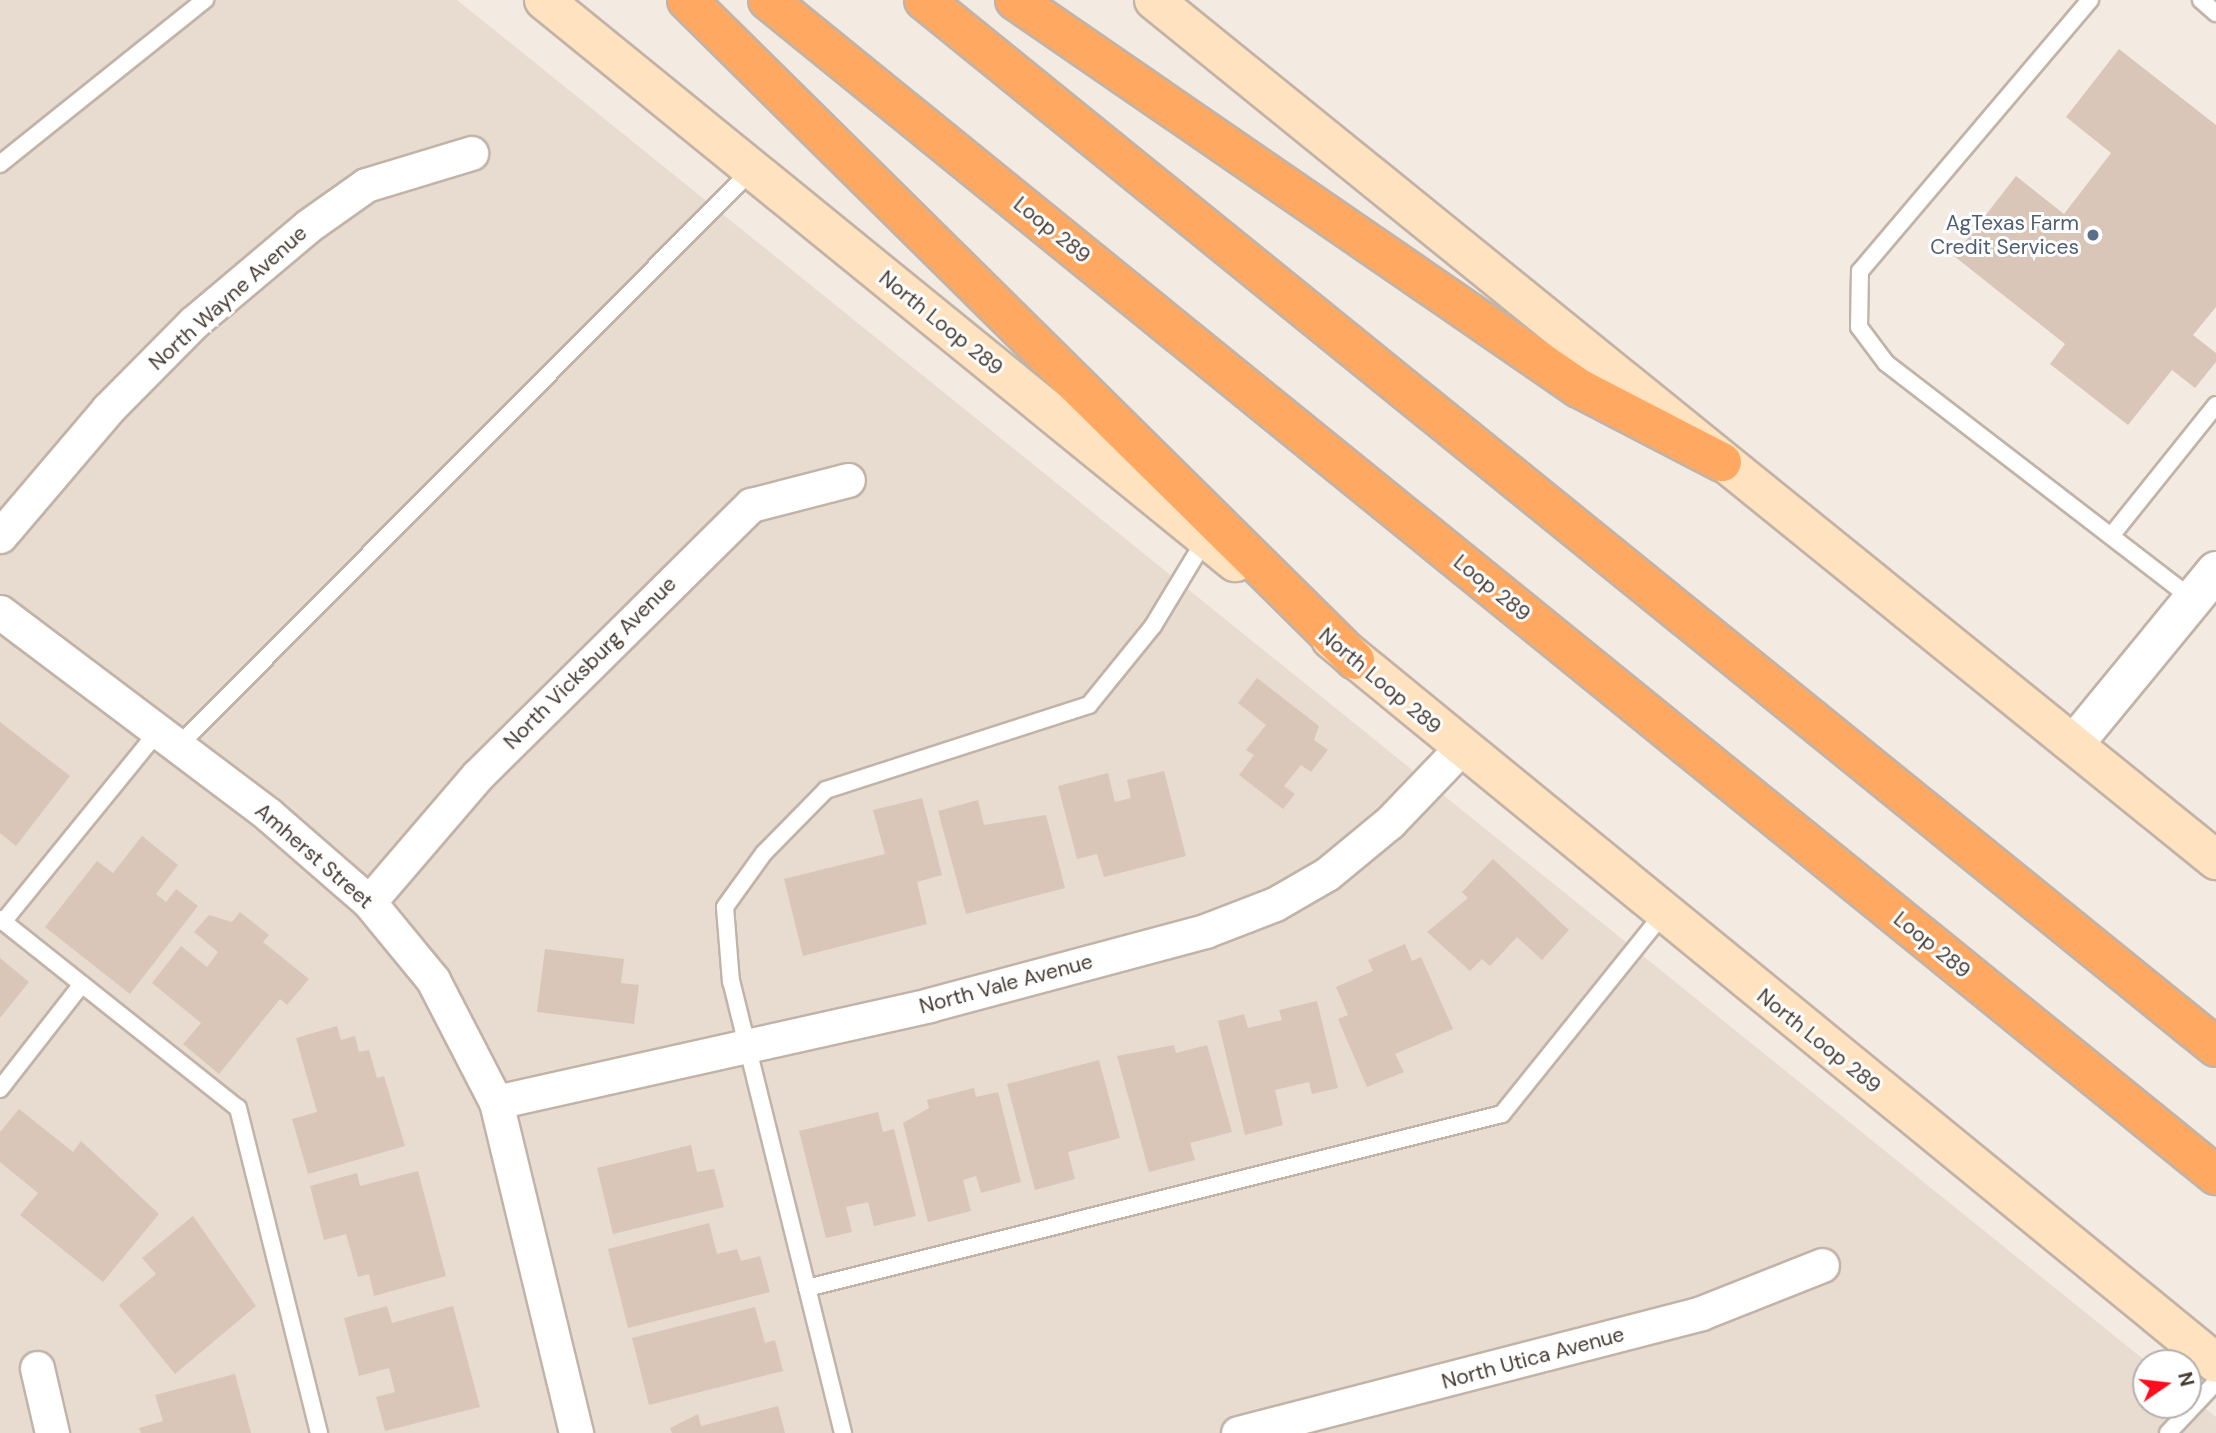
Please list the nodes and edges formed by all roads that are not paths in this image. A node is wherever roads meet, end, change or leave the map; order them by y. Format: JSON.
{"nodes":[{"id":1,"x":205,"y":0,"type":"edge"},
{"id":2,"x":544,"y":0,"type":"edge"},
{"id":3,"x":687,"y":0,"type":"edge"},
{"id":4,"x":768,"y":0,"type":"edge"},
{"id":5,"x":924,"y":0,"type":"edge"},
{"id":6,"x":1015,"y":0,"type":"edge"},
{"id":7,"x":1154,"y":0,"type":"edge"},
{"id":8,"x":2090,"y":0,"type":"edge"},
{"id":9,"x":2201,"y":0,"type":"edge"},
{"id":10,"x":2216,"y":13,"type":"edge"},
{"id":11,"x":471,"y":153,"type":"dead end"},
{"id":12,"x":0,"y":164,"type":"edge"},
{"id":13,"x":753,"y":169,"type":"junction"},
{"id":14,"x":2216,"y":405,"type":"edge"},
{"id":15,"x":1722,"y":462,"type":"junction"},
{"id":16,"x":848,"y":480,"type":"dead end"},
{"id":17,"x":0,"y":536,"type":"edge"},
{"id":18,"x":2111,"y":536,"type":"junction"},
{"id":19,"x":1206,"y":538,"type":"junction"},
{"id":20,"x":2205,"y":585,"type":"edge"},
{"id":21,"x":0,"y":612,"type":"edge"},
{"id":22,"x":1355,"y":660,"type":"junction"},
{"id":23,"x":167,"y":738,"type":"junction"},
{"id":24,"x":2074,"y":744,"type":"junction"},
{"id":25,"x":1460,"y":749,"type":"junction"},
{"id":26,"x":2216,"y":860,"type":"edge"},
{"id":27,"x":369,"y":902,"type":"junction"},
{"id":28,"x":1663,"y":914,"type":"junction"},
{"id":29,"x":2,"y":920,"type":"edge"},
{"id":30,"x":82,"y":984,"type":"junction"},
{"id":31,"x":747,"y":1046,"type":"junction"},
{"id":32,"x":2216,"y":1047,"type":"edge"},
{"id":33,"x":0,"y":1089,"type":"edge"},
{"id":34,"x":496,"y":1102,"type":"junction"},
{"id":35,"x":2216,"y":1175,"type":"edge"},
{"id":36,"x":1822,"y":1265,"type":"dead end"},
{"id":37,"x":807,"y":1288,"type":"junction"},
{"id":38,"x":2216,"y":1363,"type":"edge"},
{"id":39,"x":37,"y":1368,"type":"dead end"},
{"id":40,"x":2216,"y":1382,"type":"edge"},
{"id":41,"x":52,"y":1433,"type":"edge"},
{"id":42,"x":319,"y":1433,"type":"edge"},
{"id":43,"x":576,"y":1433,"type":"edge"},
{"id":44,"x":843,"y":1433,"type":"edge"},
{"id":45,"x":1238,"y":1433,"type":"edge"},
{"id":46,"x":2168,"y":1433,"type":"edge"}],
"edges":[{"from":1,"to":12,"type":"lane"},
{"from":2,"to":13,"type":"main road","name":"North Loop 289"},
{"from":3,"to":22,"type":"highway"},
{"from":4,"to":35,"type":"highway","name":"Loop 289"},
{"from":5,"to":32,"type":"highway"},
{"from":6,"to":15,"type":"highway"},
{"from":7,"to":15,"type":"main road"},
{"from":8,"to":18,"type":"lane"},
{"from":9,"to":10,"type":"lane"},
{"from":11,"to":17,"type":"street","name":"North Wayne Avenue"},
{"from":13,"to":19,"type":"main road","name":"North Loop 289"},
{"from":13,"to":23,"type":"lane"},
{"from":14,"to":18,"type":"lane"},
{"from":15,"to":24,"type":"main road"},
{"from":16,"to":27,"type":"street","name":"North Vicksburg Avenue"},
{"from":18,"to":20,"type":"lane"},
{"from":19,"to":22,"type":"main road","name":"North Loop 289"},
{"from":19,"to":31,"type":"lane"},
{"from":20,"to":24,"type":"street"},
{"from":21,"to":23,"type":"street","name":"Amherst Street"},
{"from":22,"to":25,"type":"main road","name":"North Loop 289"},
{"from":23,"to":27,"type":"street","name":"Amherst Street"},
{"from":23,"to":29,"type":"lane"},
{"from":24,"to":26,"type":"main road"},
{"from":25,"to":28,"type":"main road","name":"North Loop 289"},
{"from":25,"to":31,"type":"street","name":"North Vale Avenue"},
{"from":27,"to":34,"type":"street","name":"Amherst Street"},
{"from":28,"to":37,"type":"lane"},
{"from":28,"to":38,"type":"main road","name":"North Loop 289"},
{"from":29,"to":30,"type":"lane"},
{"from":30,"to":33,"type":"lane"},
{"from":30,"to":42,"type":"lane"},
{"from":31,"to":34,"type":"street","name":"North Vale Avenue"},
{"from":31,"to":37,"type":"lane"},
{"from":34,"to":43,"type":"street","name":"Amherst Street"},
{"from":36,"to":45,"type":"street","name":"North Utica Avenue"},
{"from":37,"to":44,"type":"lane"},
{"from":39,"to":41,"type":"street"},
{"from":40,"to":46,"type":"lane"}]}
